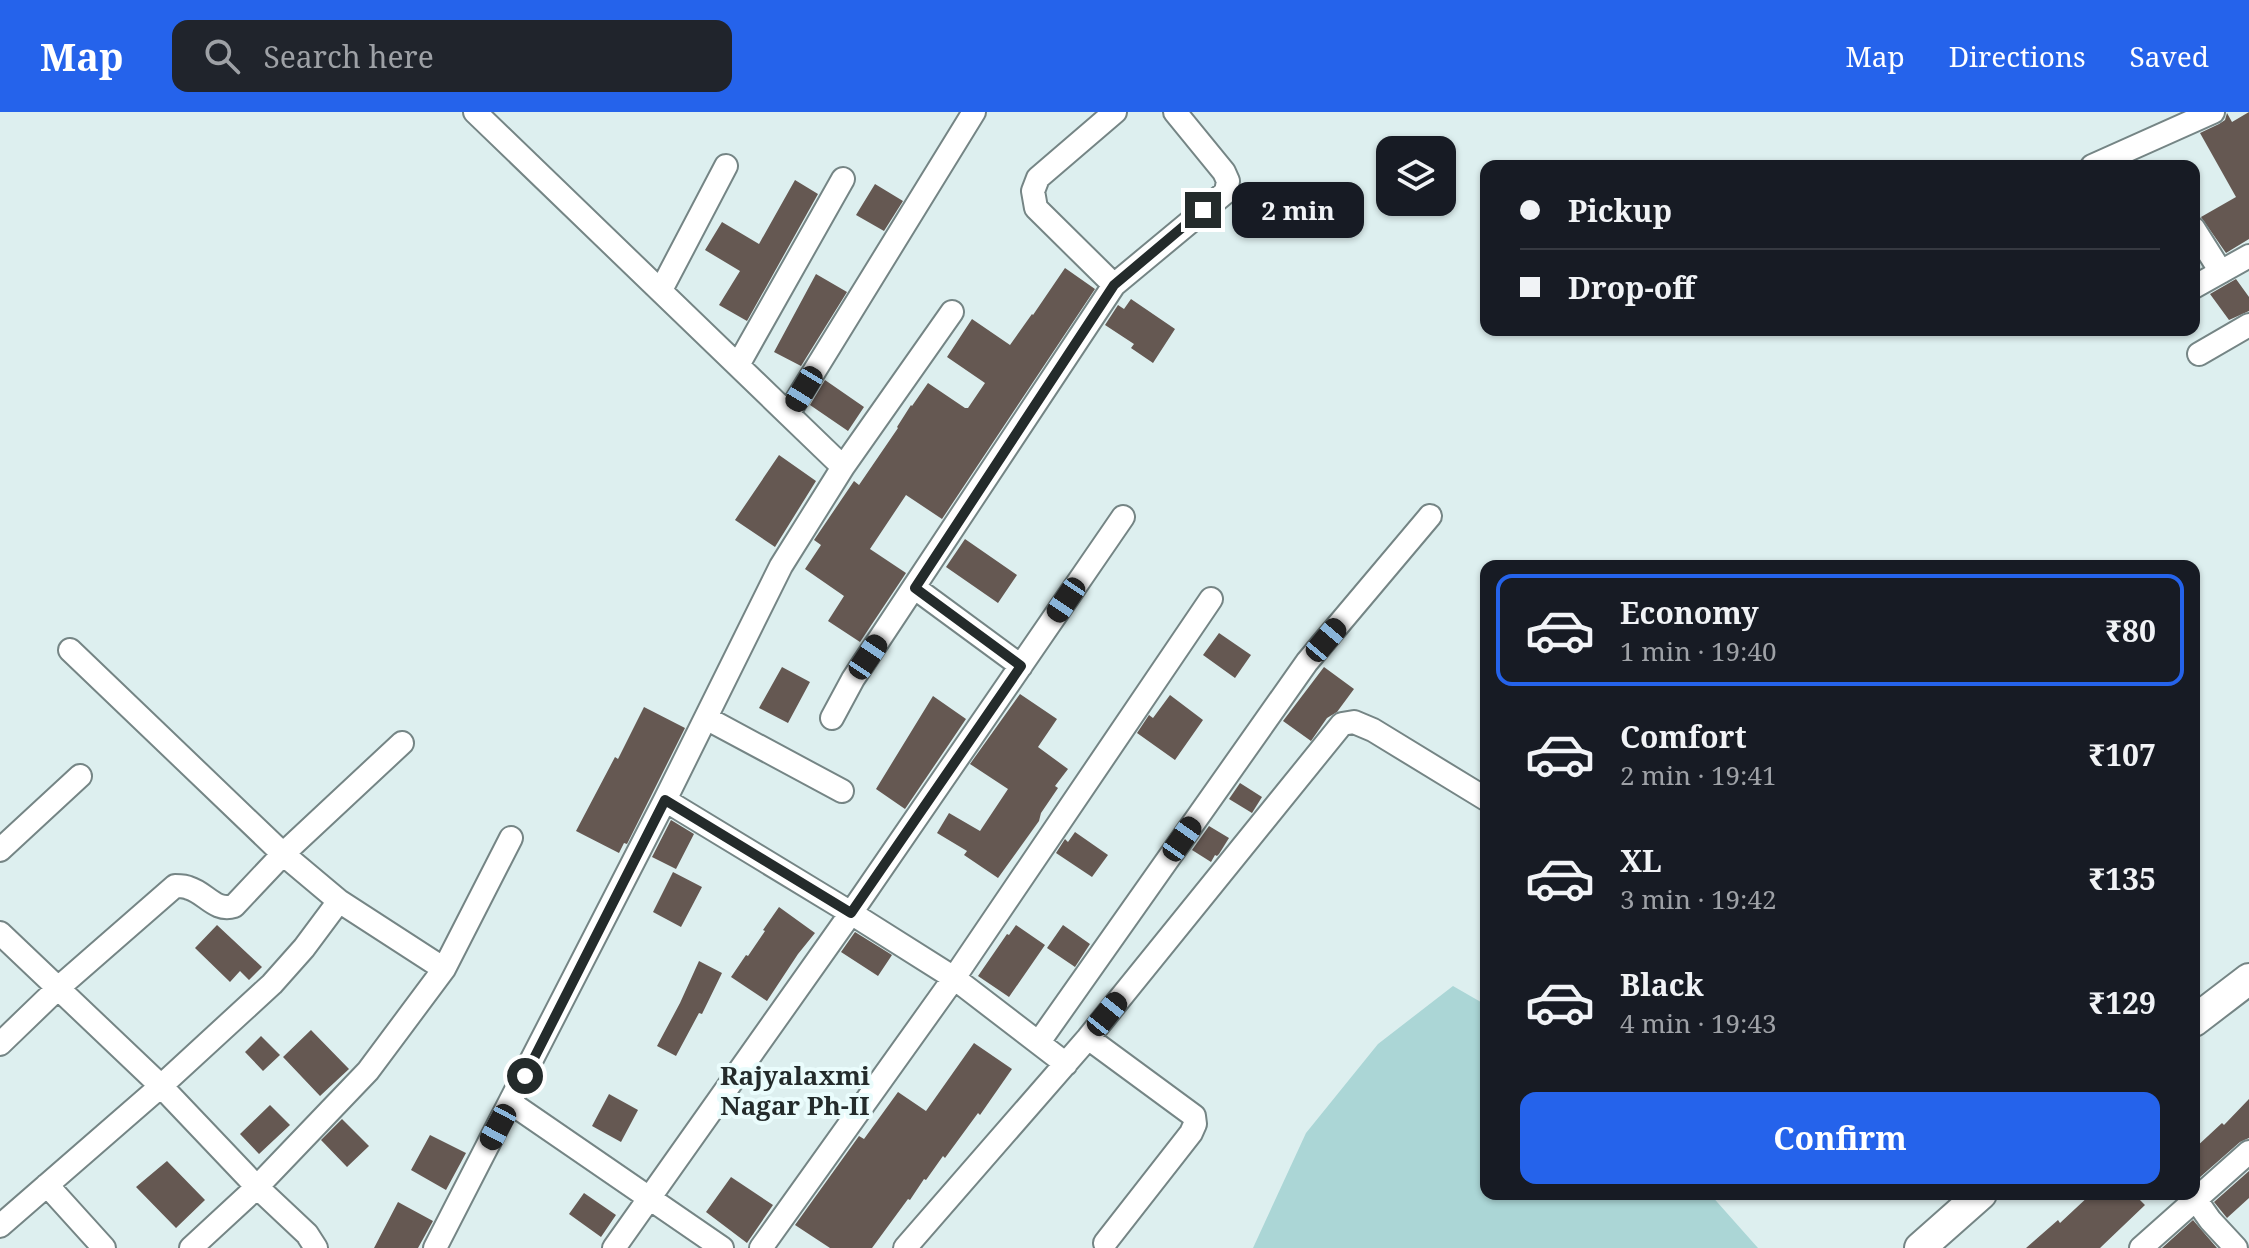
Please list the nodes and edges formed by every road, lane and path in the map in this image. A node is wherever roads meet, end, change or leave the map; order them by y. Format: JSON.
{"nodes":[{"id":1,"x":475,"y":112,"type":"edge"},
{"id":2,"x":974,"y":112,"type":"edge"},
{"id":3,"x":1115,"y":112,"type":"edge"},
{"id":4,"x":1175,"y":112,"type":"edge"},
{"id":5,"x":2213,"y":112,"type":"edge"},
{"id":6,"x":2133,"y":147,"type":"junction"},
{"id":7,"x":2105,"y":160,"type":"edge"},
{"id":8,"x":2143,"y":160,"type":"edge"},
{"id":9,"x":726,"y":166,"type":"dead end"},
{"id":10,"x":843,"y":179,"type":"dead end"},
{"id":11,"x":2200,"y":239,"type":"edge"},
{"id":12,"x":2249,"y":256,"type":"edge"},
{"id":13,"x":2221,"y":272,"type":"junction"},
{"id":14,"x":2200,"y":284,"type":"edge"},
{"id":15,"x":1114,"y":285,"type":"junction"},
{"id":16,"x":661,"y":290,"type":"junction"},
{"id":17,"x":952,"y":312,"type":"dead end"},
{"id":18,"x":2249,"y":325,"type":"edge"},
{"id":19,"x":2199,"y":354,"type":"dead end"},
{"id":20,"x":738,"y":365,"type":"junction"},
{"id":21,"x":788,"y":414,"type":"junction"},
{"id":22,"x":843,"y":467,"type":"junction"},
{"id":23,"x":1430,"y":516,"type":"dead end"},
{"id":24,"x":1123,"y":517,"type":"dead end"},
{"id":25,"x":915,"y":588,"type":"junction"},
{"id":26,"x":1211,"y":599,"type":"dead end"},
{"id":27,"x":70,"y":650,"type":"dead end"},
{"id":28,"x":1021,"y":666,"type":"junction"},
{"id":29,"x":706,"y":718,"type":"junction"},
{"id":30,"x":832,"y":718,"type":"dead end"},
{"id":31,"x":402,"y":743,"type":"dead end"},
{"id":32,"x":80,"y":776,"type":"dead end"},
{"id":33,"x":842,"y":791,"type":"dead end"},
{"id":34,"x":1480,"y":795,"type":"edge"},
{"id":35,"x":665,"y":800,"type":"junction"},
{"id":36,"x":511,"y":838,"type":"dead end"},
{"id":37,"x":0,"y":850,"type":"edge"},
{"id":38,"x":283,"y":854,"type":"junction"},
{"id":39,"x":339,"y":901,"type":"junction"},
{"id":40,"x":851,"y":913,"type":"junction"},
{"id":41,"x":0,"y":933,"type":"edge"},
{"id":42,"x":444,"y":969,"type":"junction"},
{"id":43,"x":954,"y":978,"type":"junction"},
{"id":44,"x":2249,"y":979,"type":"edge"},
{"id":45,"x":57,"y":989,"type":"junction"},
{"id":46,"x":2200,"y":1016,"type":"edge"},
{"id":47,"x":1088,"y":1038,"type":"junction"},
{"id":48,"x":1039,"y":1042,"type":"junction"},
{"id":49,"x":0,"y":1044,"type":"edge"},
{"id":50,"x":1066,"y":1064,"type":"junction"},
{"id":51,"x":161,"y":1086,"type":"junction"},
{"id":52,"x":511,"y":1103,"type":"junction"},
{"id":53,"x":2249,"y":1152,"type":"edge"},
{"id":54,"x":47,"y":1185,"type":"junction"},
{"id":55,"x":257,"y":1187,"type":"junction"},
{"id":56,"x":2200,"y":1196,"type":"edge"},
{"id":57,"x":649,"y":1198,"type":"junction"},
{"id":58,"x":1974,"y":1200,"type":"edge"},
{"id":59,"x":2196,"y":1200,"type":"joint"},
{"id":60,"x":0,"y":1226,"type":"edge"},
{"id":61,"x":1105,"y":1243,"type":"dead end"},
{"id":62,"x":104,"y":1248,"type":"edge"},
{"id":63,"x":191,"y":1248,"type":"edge"},
{"id":64,"x":316,"y":1248,"type":"edge"},
{"id":65,"x":435,"y":1248,"type":"edge"},
{"id":66,"x":614,"y":1248,"type":"edge"},
{"id":67,"x":722,"y":1248,"type":"edge"},
{"id":68,"x":761,"y":1248,"type":"edge"},
{"id":69,"x":905,"y":1248,"type":"edge"},
{"id":70,"x":1920,"y":1248,"type":"edge"},
{"id":71,"x":2141,"y":1248,"type":"edge"},
{"id":72,"x":2236,"y":1248,"type":"edge"}],
"edges":[{"from":1,"to":16,"type":"street"},
{"from":2,"to":21,"type":"street"},
{"from":3,"to":15,"type":"street"},
{"from":4,"to":15,"type":"street"},
{"from":5,"to":6,"type":"street"},
{"from":6,"to":7,"type":"street"},
{"from":6,"to":8,"type":"street"},
{"from":9,"to":16,"type":"street"},
{"from":10,"to":20,"type":"street"},
{"from":11,"to":13,"type":"street"},
{"from":12,"to":13,"type":"street"},
{"from":13,"to":14,"type":"street"},
{"from":15,"to":25,"type":"street"},
{"from":16,"to":20,"type":"street"},
{"from":17,"to":22,"type":"street"},
{"from":18,"to":19,"type":"street"},
{"from":20,"to":21,"type":"street"},
{"from":21,"to":22,"type":"street"},
{"from":22,"to":29,"type":"street"},
{"from":23,"to":48,"type":"street"},
{"from":24,"to":28,"type":"street"},
{"from":25,"to":28,"type":"street"},
{"from":25,"to":30,"type":"street"},
{"from":26,"to":43,"type":"street"},
{"from":27,"to":38,"type":"street"},
{"from":28,"to":40,"type":"street"},
{"from":29,"to":33,"type":"street"},
{"from":29,"to":35,"type":"street"},
{"from":31,"to":38,"type":"street"},
{"from":32,"to":37,"type":"street"},
{"from":34,"to":47,"type":"street"},
{"from":35,"to":40,"type":"street"},
{"from":35,"to":52,"type":"street"},
{"from":36,"to":42,"type":"street"},
{"from":38,"to":39,"type":"street"},
{"from":38,"to":45,"type":"street"},
{"from":39,"to":42,"type":"street"},
{"from":39,"to":51,"type":"street"},
{"from":40,"to":43,"type":"street"},
{"from":40,"to":57,"type":"street"},
{"from":41,"to":45,"type":"street"},
{"from":42,"to":55,"type":"street"},
{"from":43,"to":48,"type":"street"},
{"from":43,"to":68,"type":"street"},
{"from":44,"to":46,"type":"main road"},
{"from":45,"to":49,"type":"street"},
{"from":45,"to":51,"type":"street"},
{"from":47,"to":50,"type":"street"},
{"from":47,"to":61,"type":"street"},
{"from":48,"to":50,"type":"street"},
{"from":50,"to":69,"type":"street"},
{"from":51,"to":54,"type":"street"},
{"from":51,"to":55,"type":"street"},
{"from":52,"to":57,"type":"street"},
{"from":52,"to":65,"type":"street"},
{"from":53,"to":56,"type":"street"},
{"from":54,"to":60,"type":"street"},
{"from":54,"to":62,"type":"street"},
{"from":55,"to":63,"type":"street"},
{"from":55,"to":64,"type":"street"},
{"from":57,"to":66,"type":"street"},
{"from":57,"to":67,"type":"street"},
{"from":58,"to":70,"type":"main road"},
{"from":59,"to":71,"type":"street"},
{"from":59,"to":72,"type":"street"}]}
